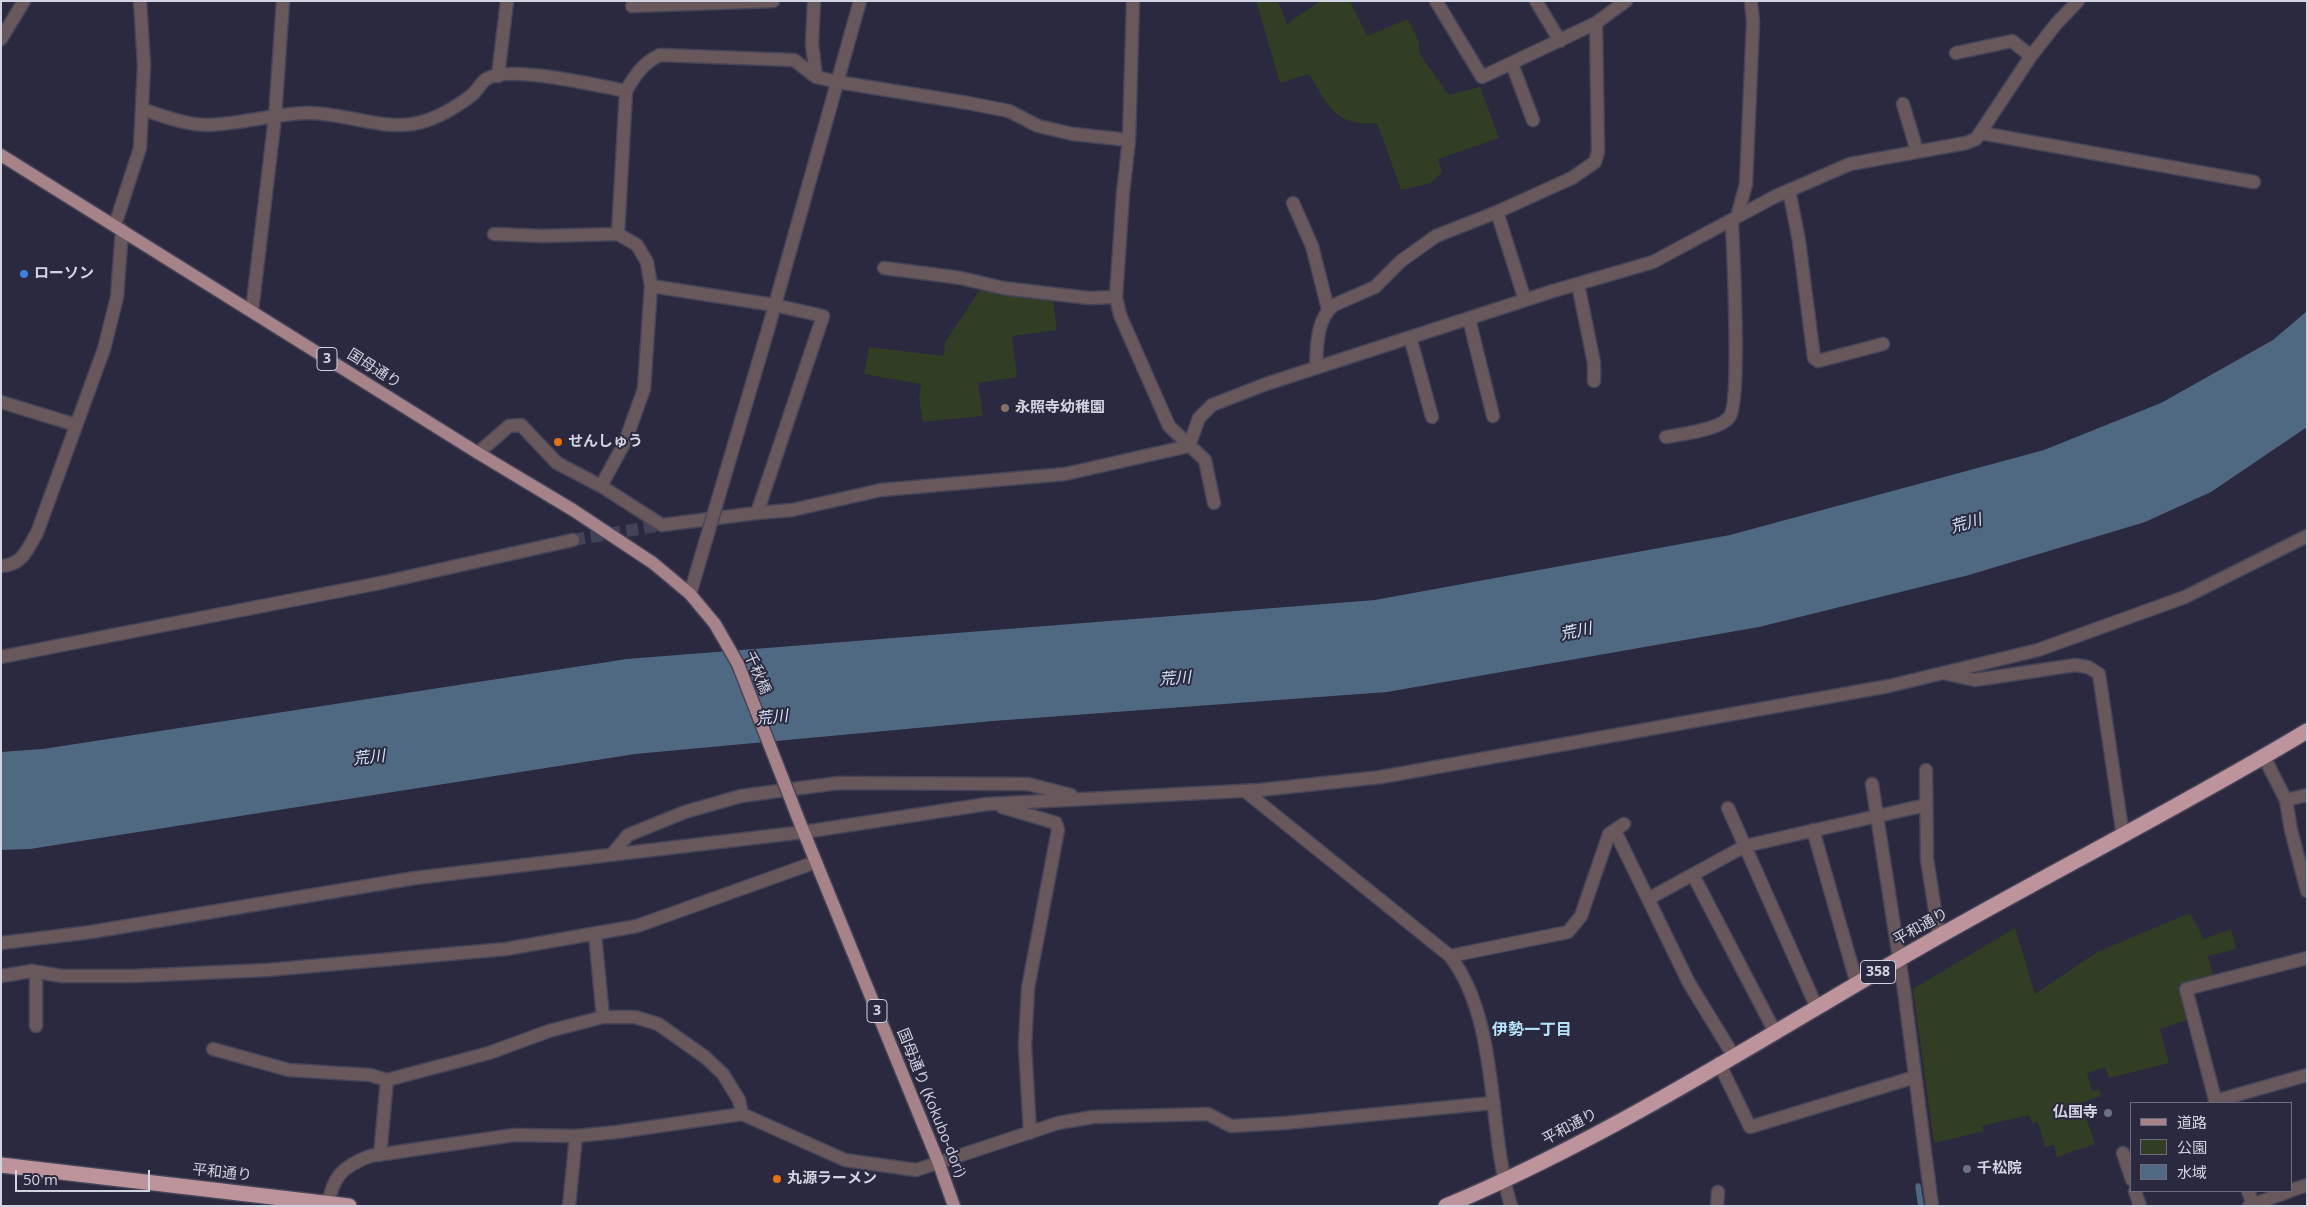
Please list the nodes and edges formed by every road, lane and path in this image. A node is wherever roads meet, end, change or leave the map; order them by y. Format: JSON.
{"nodes":[{"id":1,"x":24,"y":1,"type":"edge"},
{"id":2,"x":140,"y":1,"type":"edge"},
{"id":3,"x":282,"y":1,"type":"edge"},
{"id":4,"x":507,"y":1,"type":"edge"},
{"id":5,"x":773,"y":1,"type":"edge"},
{"id":6,"x":814,"y":1,"type":"edge"},
{"id":7,"x":860,"y":1,"type":"edge"},
{"id":8,"x":1133,"y":1,"type":"edge"},
{"id":9,"x":1436,"y":1,"type":"edge"},
{"id":10,"x":1536,"y":1,"type":"edge"},
{"id":11,"x":1626,"y":1,"type":"edge"},
{"id":12,"x":1751,"y":1,"type":"edge"},
{"id":13,"x":2078,"y":1,"type":"edge"},
{"id":14,"x":632,"y":6,"type":"dead end"},
{"id":15,"x":1596,"y":23,"type":"junction"},
{"id":16,"x":1,"y":39,"type":"edge"},
{"id":17,"x":1560,"y":41,"type":"junction"},
{"id":18,"x":1956,"y":53,"type":"dead end"},
{"id":19,"x":2031,"y":56,"type":"junction"},
{"id":20,"x":1512,"y":64,"type":"junction"},
{"id":21,"x":498,"y":76,"type":"junction"},
{"id":22,"x":816,"y":77,"type":"junction"},
{"id":23,"x":838,"y":82,"type":"junction"},
{"id":24,"x":626,"y":91,"type":"junction"},
{"id":25,"x":1903,"y":104,"type":"dead end"},
{"id":26,"x":142,"y":109,"type":"junction"},
{"id":27,"x":275,"y":117,"type":"junction"},
{"id":28,"x":1533,"y":120,"type":"dead end"},
{"id":29,"x":1981,"y":133,"type":"junction"},
{"id":30,"x":1130,"y":140,"type":"junction"},
{"id":31,"x":1917,"y":151,"type":"junction"},
{"id":32,"x":1,"y":155,"type":"edge"},
{"id":33,"x":2254,"y":182,"type":"dead end"},
{"id":34,"x":1789,"y":190,"type":"junction"},
{"id":35,"x":1293,"y":203,"type":"dead end"},
{"id":36,"x":1497,"y":212,"type":"junction"},
{"id":37,"x":1735,"y":219,"type":"junction"},
{"id":38,"x":118,"y":228,"type":"junction"},
{"id":39,"x":494,"y":234,"type":"dead end"},
{"id":40,"x":618,"y":234,"type":"junction"},
{"id":41,"x":884,"y":268,"type":"dead end"},
{"id":42,"x":1578,"y":284,"type":"junction"},
{"id":43,"x":651,"y":286,"type":"junction"},
{"id":44,"x":1116,"y":297,"type":"junction"},
{"id":45,"x":1524,"y":300,"type":"junction"},
{"id":46,"x":774,"y":305,"type":"junction"},
{"id":47,"x":1328,"y":309,"type":"junction"},
{"id":48,"x":252,"y":311,"type":"junction"},
{"id":49,"x":1469,"y":319,"type":"junction"},
{"id":50,"x":1410,"y":337,"type":"junction"},
{"id":51,"x":1883,"y":344,"type":"dead end"},
{"id":52,"x":1316,"y":368,"type":"junction"},
{"id":53,"x":1594,"y":381,"type":"dead end"},
{"id":54,"x":1,"y":402,"type":"edge"},
{"id":55,"x":1493,"y":416,"type":"dead end"},
{"id":56,"x":1432,"y":417,"type":"dead end"},
{"id":57,"x":76,"y":425,"type":"junction"},
{"id":58,"x":1666,"y":437,"type":"dead end"},
{"id":59,"x":1189,"y":446,"type":"junction"},
{"id":60,"x":478,"y":453,"type":"junction"},
{"id":61,"x":600,"y":486,"type":"junction"},
{"id":62,"x":1214,"y":503,"type":"dead end"},
{"id":63,"x":757,"y":513,"type":"junction"},
{"id":64,"x":2307,"y":536,"type":"edge"},
{"id":65,"x":573,"y":540,"type":"tunnel mouth"},
{"id":66,"x":653,"y":563,"type":"joint"},
{"id":67,"x":1,"y":566,"type":"edge"},
{"id":68,"x":690,"y":594,"type":"junction"},
{"id":69,"x":1,"y":657,"type":"edge"},
{"id":70,"x":1942,"y":673,"type":"junction"},
{"id":71,"x":2307,"y":731,"type":"edge"},
{"id":72,"x":2264,"y":757,"type":"junction"},
{"id":73,"x":1926,"y":770,"type":"dead end"},
{"id":74,"x":1872,"y":784,"type":"dead end"},
{"id":75,"x":1245,"y":791,"type":"junction"},
{"id":76,"x":2307,"y":795,"type":"edge"},
{"id":77,"x":1085,"y":798,"type":"junction"},
{"id":78,"x":2286,"y":800,"type":"junction"},
{"id":79,"x":987,"y":804,"type":"junction"},
{"id":80,"x":1926,"y":805,"type":"junction"},
{"id":81,"x":1728,"y":808,"type":"dead end"},
{"id":82,"x":1877,"y":815,"type":"junction"},
{"id":83,"x":798,"y":818,"type":"joint"},
{"id":84,"x":1813,"y":830,"type":"junction"},
{"id":85,"x":804,"y":832,"type":"junction"},
{"id":86,"x":2123,"y":836,"type":"junction"},
{"id":87,"x":1745,"y":846,"type":"junction"},
{"id":88,"x":613,"y":853,"type":"junction"},
{"id":89,"x":816,"y":862,"type":"junction"},
{"id":90,"x":1693,"y":875,"type":"junction"},
{"id":91,"x":2307,"y":891,"type":"edge"},
{"id":92,"x":1648,"y":899,"type":"junction"},
{"id":93,"x":595,"y":935,"type":"junction"},
{"id":94,"x":1939,"y":936,"type":"junction"},
{"id":95,"x":1,"y":943,"type":"edge"},
{"id":96,"x":1450,"y":956,"type":"junction"},
{"id":97,"x":2307,"y":958,"type":"edge"},
{"id":98,"x":1900,"y":959,"type":"junction"},
{"id":99,"x":36,"y":972,"type":"junction"},
{"id":100,"x":1,"y":976,"type":"edge"},
{"id":101,"x":1857,"y":984,"type":"junction"},
{"id":102,"x":1816,"y":1008,"type":"junction"},
{"id":103,"x":603,"y":1017,"type":"junction"},
{"id":104,"x":36,"y":1026,"type":"dead end"},
{"id":105,"x":1775,"y":1032,"type":"junction"},
{"id":106,"x":213,"y":1049,"type":"dead end"},
{"id":107,"x":1734,"y":1055,"type":"junction"},
{"id":108,"x":1719,"y":1063,"type":"junction"},
{"id":109,"x":2307,"y":1075,"type":"edge"},
{"id":110,"x":1915,"y":1077,"type":"junction"},
{"id":111,"x":386,"y":1080,"type":"junction"},
{"id":112,"x":2216,"y":1102,"type":"edge"},
{"id":113,"x":1492,"y":1103,"type":"junction"},
{"id":114,"x":742,"y":1114,"type":"junction"},
{"id":115,"x":1030,"y":1132,"type":"junction"},
{"id":116,"x":576,"y":1136,"type":"junction"},
{"id":117,"x":2124,"y":1153,"type":"dead end"},
{"id":118,"x":380,"y":1155,"type":"junction"},
{"id":119,"x":938,"y":1161,"type":"junction"},
{"id":120,"x":1,"y":1165,"type":"edge"},
{"id":121,"x":2130,"y":1173,"type":"edge"},
{"id":122,"x":1504,"y":1182,"type":"junction"},
{"id":123,"x":2307,"y":1185,"type":"edge"},
{"id":124,"x":2293,"y":1189,"type":"edge"},
{"id":125,"x":1718,"y":1192,"type":"dead end"},
{"id":126,"x":2135,"y":1192,"type":"edge"},
{"id":127,"x":2248,"y":1192,"type":"edge"},
{"id":128,"x":2286,"y":1192,"type":"edge"},
{"id":129,"x":328,"y":1204,"type":"edge"},
{"id":130,"x":2251,"y":1205,"type":"edge"},
{"id":131,"x":349,"y":1206,"type":"edge"},
{"id":132,"x":569,"y":1206,"type":"edge"},
{"id":133,"x":954,"y":1206,"type":"edge"},
{"id":134,"x":1446,"y":1206,"type":"edge"},
{"id":135,"x":1512,"y":1206,"type":"edge"},
{"id":136,"x":1717,"y":1206,"type":"edge"},
{"id":137,"x":1932,"y":1206,"type":"edge"},
{"id":138,"x":2140,"y":1206,"type":"edge"}],
"edges":[{"from":1,"to":16,"type":"street"},
{"from":2,"to":26,"type":"street"},
{"from":3,"to":27,"type":"street"},
{"from":4,"to":21,"type":"street"},
{"from":5,"to":14,"type":"street"},
{"from":6,"to":22,"type":"street"},
{"from":7,"to":23,"type":"street"},
{"from":8,"to":30,"type":"street"},
{"from":9,"to":20,"type":"street"},
{"from":10,"to":17,"type":"street"},
{"from":11,"to":15,"type":"street"},
{"from":12,"to":37,"type":"street"},
{"from":13,"to":19,"type":"street"},
{"from":15,"to":17,"type":"street"},
{"from":15,"to":36,"type":"street"},
{"from":17,"to":20,"type":"street"},
{"from":18,"to":19,"type":"street"},
{"from":19,"to":29,"type":"street"},
{"from":20,"to":28,"type":"street"},
{"from":21,"to":24,"type":"street"},
{"from":21,"to":27,"type":"street"},
{"from":22,"to":23,"type":"street"},
{"from":22,"to":24,"type":"street"},
{"from":23,"to":30,"type":"street"},
{"from":23,"to":46,"type":"street"},
{"from":24,"to":40,"type":"street"},
{"from":25,"to":31,"type":"street"},
{"from":26,"to":27,"type":"street"},
{"from":26,"to":38,"type":"street"},
{"from":27,"to":48,"type":"street"},
{"from":29,"to":31,"type":"street"},
{"from":29,"to":33,"type":"street"},
{"from":30,"to":44,"type":"street"},
{"from":31,"to":34,"type":"street"},
{"from":32,"to":38,"type":"main road","name":"国母通り","number":"3"},
{"from":34,"to":37,"type":"street"},
{"from":34,"to":51,"type":"street"},
{"from":35,"to":47,"type":"street"},
{"from":36,"to":45,"type":"street"},
{"from":36,"to":47,"type":"street"},
{"from":37,"to":42,"type":"street"},
{"from":37,"to":58,"type":"street"},
{"from":38,"to":48,"type":"main road","name":"国母通り","number":"3"},
{"from":38,"to":57,"type":"street"},
{"from":39,"to":40,"type":"street"},
{"from":40,"to":43,"type":"street"},
{"from":41,"to":44,"type":"street"},
{"from":42,"to":45,"type":"street"},
{"from":42,"to":53,"type":"street"},
{"from":43,"to":46,"type":"street"},
{"from":43,"to":61,"type":"street"},
{"from":44,"to":59,"type":"street"},
{"from":45,"to":49,"type":"street"},
{"from":46,"to":63,"type":"street"},
{"from":46,"to":68,"type":"street","bridge":true},
{"from":47,"to":52,"type":"street"},
{"from":48,"to":60,"type":"main road","name":"国母通り","number":"3"},
{"from":49,"to":50,"type":"street"},
{"from":49,"to":55,"type":"street"},
{"from":50,"to":52,"type":"street"},
{"from":50,"to":56,"type":"street"},
{"from":52,"to":59,"type":"street"},
{"from":54,"to":57,"type":"street"},
{"from":57,"to":67,"type":"street"},
{"from":59,"to":62,"type":"street"},
{"from":59,"to":63,"type":"street"},
{"from":60,"to":61,"type":"street"},
{"from":60,"to":66,"type":"main road","name":"国母通り","number":"3"},
{"from":61,"to":63,"type":"street"},
{"from":64,"to":70,"type":"street"},
{"from":65,"to":69,"type":"street"},
{"from":66,"to":68,"type":"main road","name":"千秋橋","number":"3","bridge":true},
{"from":68,"to":83,"type":"main road","name":"千秋橋","number":"3","bridge":true},
{"from":70,"to":75,"type":"street"},
{"from":70,"to":86,"type":"street"},
{"from":71,"to":72,"type":"highway","name":"平和通り","number":"358"},
{"from":72,"to":78,"type":"street"},
{"from":72,"to":86,"type":"highway","name":"平和通り","number":"358"},
{"from":73,"to":80,"type":"street"},
{"from":74,"to":82,"type":"street"},
{"from":75,"to":77,"type":"street"},
{"from":75,"to":96,"type":"street"},
{"from":76,"to":78,"type":"street"},
{"from":77,"to":79,"type":"street"},
{"from":77,"to":88,"type":"street"},
{"from":78,"to":91,"type":"street"},
{"from":79,"to":85,"type":"street"},
{"from":79,"to":115,"type":"street"},
{"from":80,"to":82,"type":"street"},
{"from":80,"to":94,"type":"street"},
{"from":81,"to":87,"type":"street"},
{"from":82,"to":84,"type":"street"},
{"from":82,"to":98,"type":"street"},
{"from":83,"to":85,"type":"main road","name":"国母通り (Kokubo-dori)","number":"3"},
{"from":84,"to":87,"type":"street"},
{"from":84,"to":101,"type":"street"},
{"from":85,"to":88,"type":"street"},
{"from":85,"to":89,"type":"main road","name":"国母通り (Kokubo-dori)","number":"3"},
{"from":86,"to":94,"type":"highway","name":"平和通り","number":"358"},
{"from":87,"to":90,"type":"street"},
{"from":87,"to":102,"type":"street"},
{"from":88,"to":95,"type":"street"},
{"from":89,"to":93,"type":"street"},
{"from":89,"to":119,"type":"main road","name":"国母通り (Kokubo-dori)","number":"3"},
{"from":90,"to":92,"type":"street"},
{"from":90,"to":105,"type":"street"},
{"from":92,"to":96,"type":"street"},
{"from":92,"to":107,"type":"street"},
{"from":93,"to":99,"type":"street"},
{"from":93,"to":103,"type":"street"},
{"from":94,"to":98,"type":"highway","name":"平和通り","number":"358"},
{"from":96,"to":113,"type":"street"},
{"from":97,"to":112,"type":"street"},
{"from":98,"to":101,"type":"highway","name":"平和通り","number":"358"},
{"from":98,"to":110,"type":"street"},
{"from":99,"to":100,"type":"street"},
{"from":99,"to":104,"type":"street"},
{"from":101,"to":102,"type":"highway","name":"平和通り","number":"358"},
{"from":102,"to":105,"type":"highway","name":"平和通り","number":"358"},
{"from":103,"to":111,"type":"street"},
{"from":103,"to":114,"type":"street"},
{"from":105,"to":107,"type":"highway","name":"平和通り","number":"358"},
{"from":106,"to":111,"type":"street"},
{"from":107,"to":108,"type":"highway","name":"平和通り","number":"358"},
{"from":108,"to":110,"type":"street"},
{"from":108,"to":122,"type":"highway","name":"平和通り","number":"358"},
{"from":109,"to":112,"type":"street"},
{"from":110,"to":137,"type":"street"},
{"from":111,"to":118,"type":"street"},
{"from":113,"to":115,"type":"street"},
{"from":113,"to":122,"type":"street"},
{"from":114,"to":116,"type":"street"},
{"from":114,"to":119,"type":"street"},
{"from":115,"to":119,"type":"street"},
{"from":116,"to":118,"type":"street"},
{"from":116,"to":132,"type":"street"},
{"from":117,"to":121,"type":"street"},
{"from":118,"to":129,"type":"street"},
{"from":119,"to":133,"type":"main road","name":"国母通り (Kokubo-dori)","number":"3"},
{"from":120,"to":129,"type":"highway","name":"平和通り"},
{"from":122,"to":134,"type":"highway","name":"平和通り","number":"358"},
{"from":122,"to":135,"type":"street"},
{"from":123,"to":124,"type":"street"},
{"from":125,"to":136,"type":"street"},
{"from":126,"to":138,"type":"street"},
{"from":127,"to":130,"type":"street"},
{"from":128,"to":130,"type":"street"},
{"from":129,"to":131,"type":"highway","name":"平和通り"}]}
